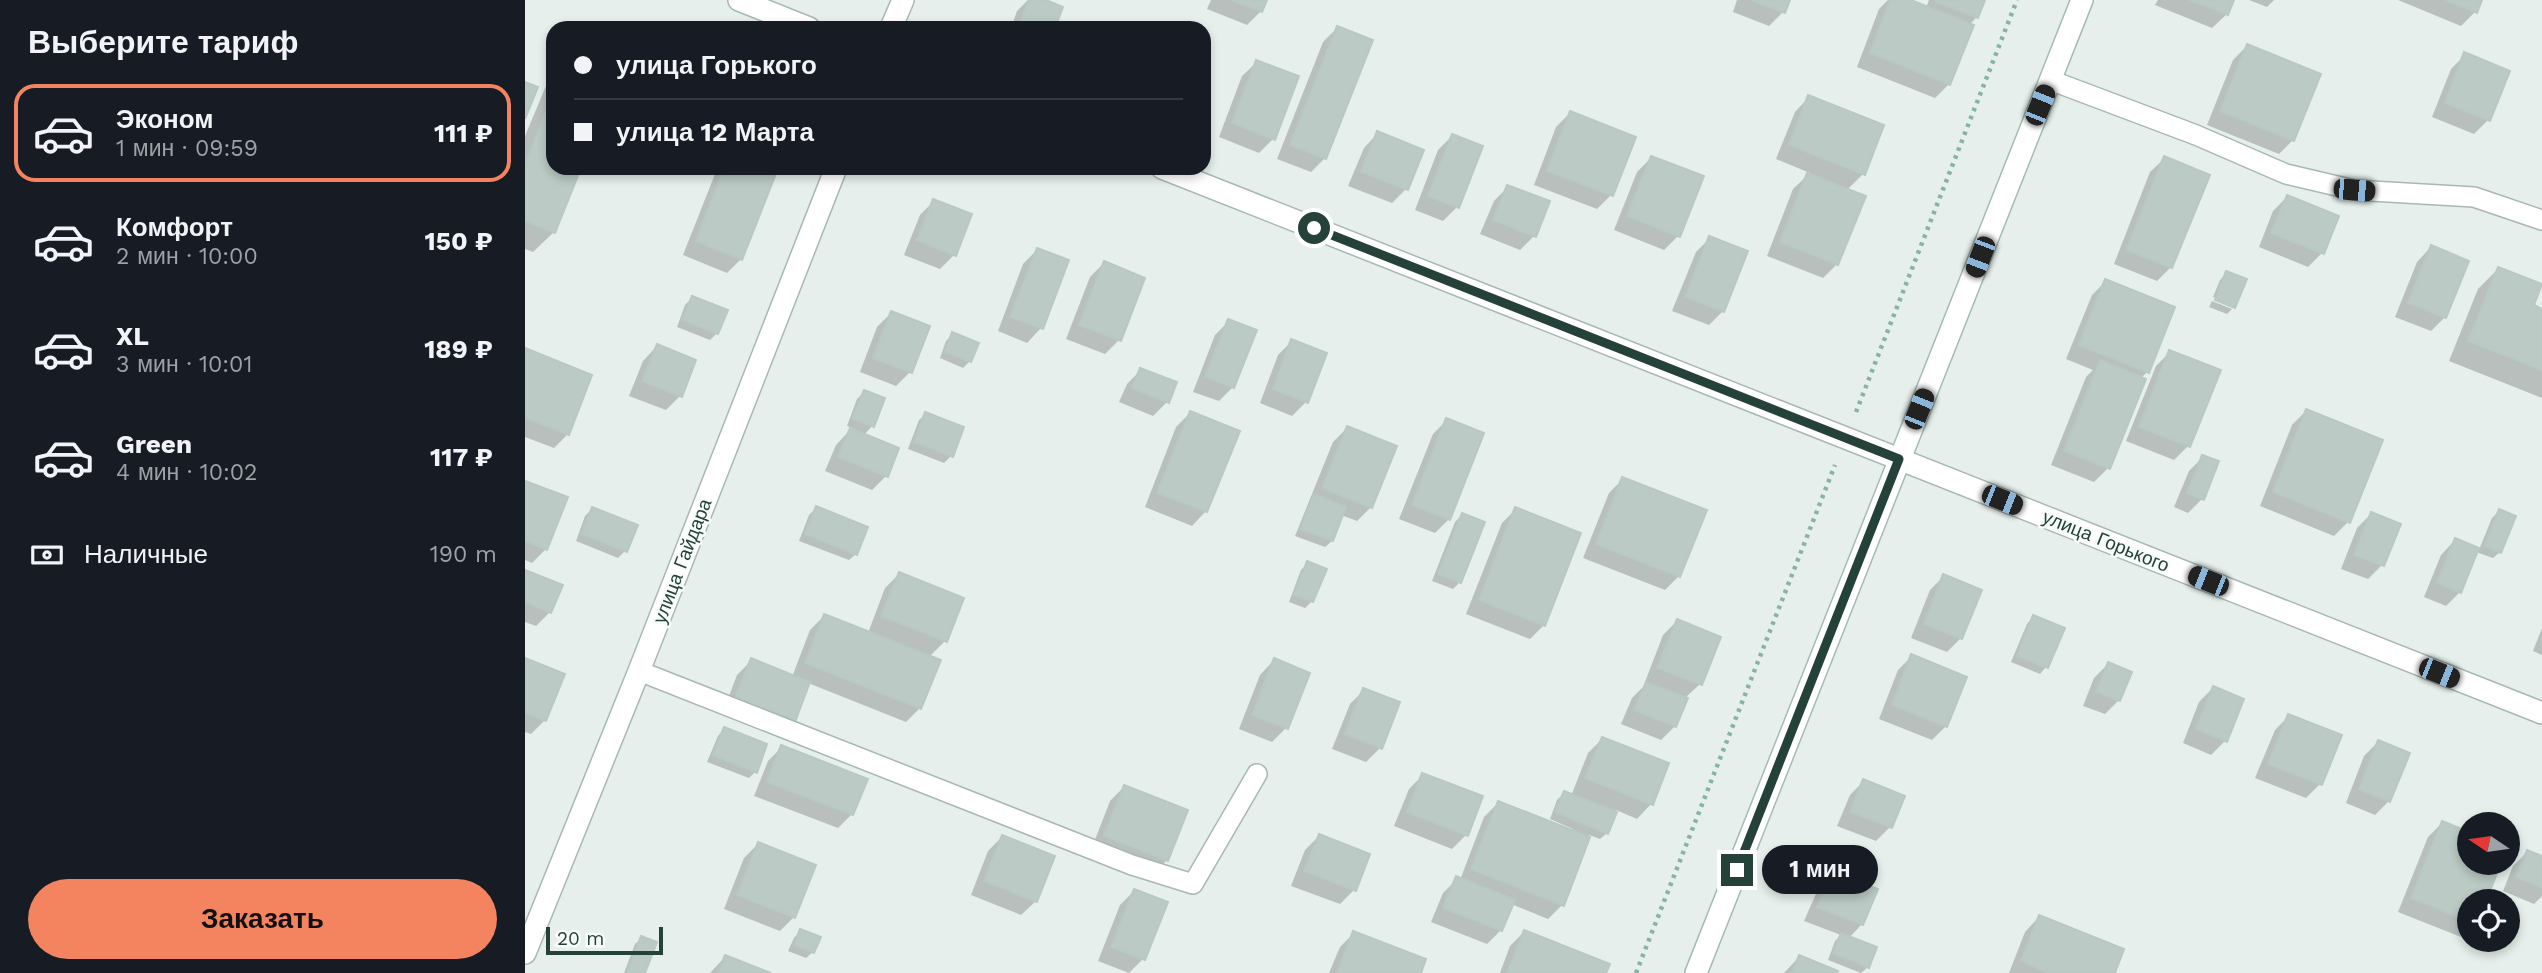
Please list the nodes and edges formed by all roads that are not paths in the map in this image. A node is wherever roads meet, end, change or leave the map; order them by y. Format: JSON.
{"nodes":[{"id":1,"x":739,"y":0,"type":"edge"},
{"id":2,"x":903,"y":0,"type":"edge"},
{"id":3,"x":2082,"y":0,"type":"edge"},
{"id":4,"x":792,"y":21,"type":"edge"},
{"id":5,"x":894,"y":21,"type":"edge"},
{"id":6,"x":2050,"y":80,"type":"junction"},
{"id":7,"x":833,"y":175,"type":"edge"},
{"id":8,"x":1180,"y":175,"type":"edge"},
{"id":9,"x":2542,"y":220,"type":"edge"},
{"id":10,"x":1899,"y":459,"type":"junction"},
{"id":11,"x":639,"y":671,"type":"junction"},
{"id":12,"x":2542,"y":713,"type":"edge"},
{"id":13,"x":1257,"y":774,"type":"dead end"},
{"id":14,"x":525,"y":953,"type":"edge"},
{"id":15,"x":1696,"y":973,"type":"edge"}],
"edges":[{"from":1,"to":4,"type":"street"},
{"from":2,"to":5,"type":"street"},
{"from":3,"to":6,"type":"street"},
{"from":6,"to":9,"type":"lane"},
{"from":6,"to":10,"type":"street"},
{"from":7,"to":11,"type":"street","name":"улица Гайдара"},
{"from":8,"to":10,"type":"street","name":"улица Горького"},
{"from":10,"to":12,"type":"street","name":"улица Горького"},
{"from":10,"to":15,"type":"street"},
{"from":11,"to":13,"type":"lane"},
{"from":11,"to":14,"type":"street","name":"улица Гайдара"}]}
